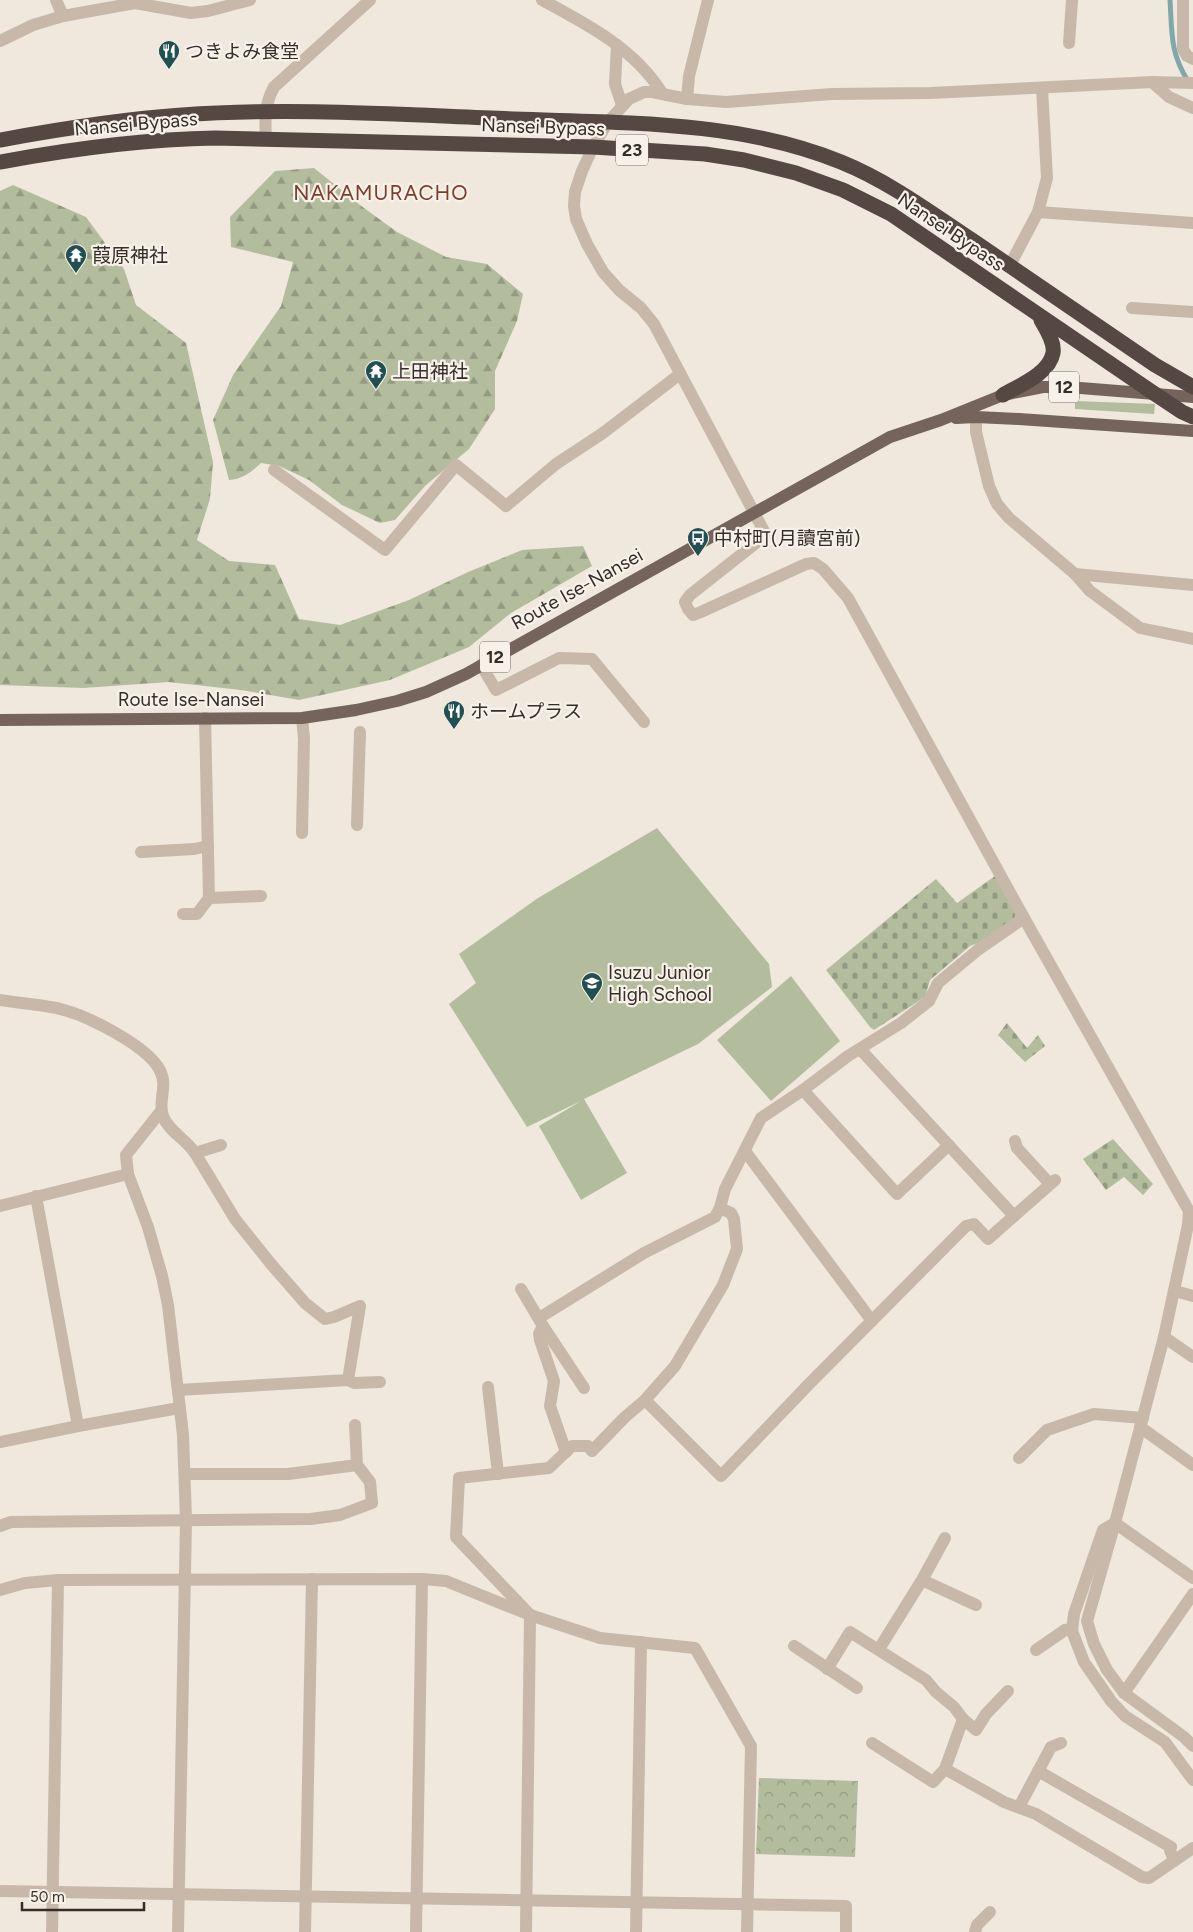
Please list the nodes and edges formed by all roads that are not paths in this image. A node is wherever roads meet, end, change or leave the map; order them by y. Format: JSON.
{"nodes":[{"id":1,"x":56,"y":0,"type":"edge"},
{"id":2,"x":250,"y":0,"type":"edge"},
{"id":3,"x":370,"y":0,"type":"edge"},
{"id":4,"x":542,"y":0,"type":"edge"},
{"id":5,"x":708,"y":0,"type":"edge"},
{"id":6,"x":1072,"y":0,"type":"edge"},
{"id":7,"x":1182,"y":0,"type":"edge"},
{"id":8,"x":63,"y":16,"type":"junction"},
{"id":9,"x":0,"y":41,"type":"edge"},
{"id":10,"x":1069,"y":42,"type":"dead end"},
{"id":11,"x":618,"y":45,"type":"junction"},
{"id":12,"x":1193,"y":59,"type":"edge"},
{"id":13,"x":1152,"y":82,"type":"junction"},
{"id":14,"x":1193,"y":83,"type":"edge"},
{"id":15,"x":1042,"y":88,"type":"junction"},
{"id":16,"x":662,"y":93,"type":"junction"},
{"id":17,"x":687,"y":99,"type":"junction"},
{"id":18,"x":622,"y":106,"type":"junction"},
{"id":19,"x":1193,"y":108,"type":"edge"},
{"id":20,"x":265,"y":113,"type":"junction"},
{"id":21,"x":608,"y":122,"type":"junction"},
{"id":22,"x":0,"y":140,"type":"edge"},
{"id":23,"x":266,"y":140,"type":"junction"},
{"id":24,"x":593,"y":147,"type":"junction"},
{"id":25,"x":0,"y":162,"type":"edge"},
{"id":26,"x":1038,"y":212,"type":"junction"},
{"id":27,"x":1193,"y":223,"type":"edge"},
{"id":28,"x":1010,"y":266,"type":"junction"},
{"id":29,"x":1132,"y":308,"type":"dead end"},
{"id":30,"x":1193,"y":312,"type":"edge"},
{"id":31,"x":1038,"y":315,"type":"junction"},
{"id":32,"x":680,"y":374,"type":"junction"},
{"id":33,"x":1193,"y":387,"type":"edge"},
{"id":34,"x":1152,"y":392,"type":"junction"},
{"id":35,"x":1003,"y":395,"type":"junction"},
{"id":36,"x":1193,"y":397,"type":"edge"},
{"id":37,"x":976,"y":417,"type":"junction"},
{"id":38,"x":1193,"y":417,"type":"edge"},
{"id":39,"x":941,"y":420,"type":"junction"},
{"id":40,"x":1193,"y":431,"type":"edge"},
{"id":41,"x":274,"y":470,"type":"dead end"},
{"id":42,"x":754,"y":512,"type":"junction"},
{"id":43,"x":1074,"y":574,"type":"junction"},
{"id":44,"x":1193,"y":585,"type":"edge"},
{"id":45,"x":1193,"y":639,"type":"edge"},
{"id":46,"x":481,"y":665,"type":"junction"},
{"id":47,"x":206,"y":718,"type":"junction"},
{"id":48,"x":302,"y":718,"type":"junction"},
{"id":49,"x":0,"y":720,"type":"edge"},
{"id":50,"x":644,"y":722,"type":"dead end"},
{"id":51,"x":360,"y":732,"type":"dead end"},
{"id":52,"x":357,"y":825,"type":"dead end"},
{"id":53,"x":302,"y":832,"type":"dead end"},
{"id":54,"x":208,"y":846,"type":"junction"},
{"id":55,"x":141,"y":852,"type":"dead end"},
{"id":56,"x":261,"y":896,"type":"dead end"},
{"id":57,"x":209,"y":898,"type":"junction"},
{"id":58,"x":182,"y":914,"type":"dead end"},
{"id":59,"x":1024,"y":918,"type":"junction"},
{"id":60,"x":0,"y":1000,"type":"edge"},
{"id":61,"x":860,"y":1048,"type":"junction"},
{"id":62,"x":803,"y":1090,"type":"junction"},
{"id":63,"x":161,"y":1111,"type":"junction"},
{"id":64,"x":1015,"y":1141,"type":"dead end"},
{"id":65,"x":221,"y":1144,"type":"dead end"},
{"id":66,"x":949,"y":1145,"type":"junction"},
{"id":67,"x":745,"y":1151,"type":"junction"},
{"id":68,"x":195,"y":1153,"type":"junction"},
{"id":69,"x":128,"y":1174,"type":"junction"},
{"id":70,"x":36,"y":1196,"type":"junction"},
{"id":71,"x":0,"y":1206,"type":"edge"},
{"id":72,"x":720,"y":1208,"type":"junction"},
{"id":73,"x":1014,"y":1216,"type":"junction"},
{"id":74,"x":521,"y":1289,"type":"dead end"},
{"id":75,"x":1175,"y":1291,"type":"junction"},
{"id":76,"x":1193,"y":1296,"type":"edge"},
{"id":77,"x":872,"y":1321,"type":"junction"},
{"id":78,"x":541,"y":1322,"type":"junction"},
{"id":79,"x":1164,"y":1337,"type":"junction"},
{"id":80,"x":1193,"y":1357,"type":"edge"},
{"id":81,"x":348,"y":1380,"type":"junction"},
{"id":82,"x":380,"y":1382,"type":"dead end"},
{"id":83,"x":488,"y":1387,"type":"dead end"},
{"id":84,"x":584,"y":1388,"type":"dead end"},
{"id":85,"x":178,"y":1390,"type":"junction"},
{"id":86,"x":645,"y":1400,"type":"junction"},
{"id":87,"x":179,"y":1408,"type":"junction"},
{"id":88,"x":1141,"y":1422,"type":"junction"},
{"id":89,"x":355,"y":1425,"type":"dead end"},
{"id":90,"x":78,"y":1426,"type":"junction"},
{"id":91,"x":0,"y":1442,"type":"edge"},
{"id":92,"x":566,"y":1452,"type":"junction"},
{"id":93,"x":1019,"y":1458,"type":"dead end"},
{"id":94,"x":357,"y":1465,"type":"junction"},
{"id":95,"x":1193,"y":1465,"type":"edge"},
{"id":96,"x":184,"y":1474,"type":"junction"},
{"id":97,"x":498,"y":1474,"type":"junction"},
{"id":98,"x":186,"y":1520,"type":"junction"},
{"id":99,"x":1115,"y":1523,"type":"junction"},
{"id":100,"x":0,"y":1526,"type":"edge"},
{"id":101,"x":945,"y":1538,"type":"dead end"},
{"id":102,"x":185,"y":1578,"type":"junction"},
{"id":103,"x":1193,"y":1578,"type":"edge"},
{"id":104,"x":312,"y":1579,"type":"junction"},
{"id":105,"x":422,"y":1579,"type":"junction"},
{"id":106,"x":58,"y":1580,"type":"junction"},
{"id":107,"x":922,"y":1580,"type":"junction"},
{"id":108,"x":0,"y":1590,"type":"edge"},
{"id":109,"x":1193,"y":1594,"type":"edge"},
{"id":110,"x":976,"y":1605,"type":"dead end"},
{"id":111,"x":530,"y":1615,"type":"junction"},
{"id":112,"x":1072,"y":1629,"type":"junction"},
{"id":113,"x":641,"y":1642,"type":"junction"},
{"id":114,"x":794,"y":1646,"type":"dead end"},
{"id":115,"x":879,"y":1649,"type":"junction"},
{"id":116,"x":1036,"y":1650,"type":"dead end"},
{"id":117,"x":827,"y":1669,"type":"junction"},
{"id":118,"x":857,"y":1688,"type":"dead end"},
{"id":119,"x":1008,"y":1691,"type":"dead end"},
{"id":120,"x":1124,"y":1694,"type":"junction"},
{"id":121,"x":963,"y":1720,"type":"junction"},
{"id":122,"x":872,"y":1743,"type":"dead end"},
{"id":123,"x":1061,"y":1743,"type":"dead end"},
{"id":124,"x":1193,"y":1745,"type":"edge"},
{"id":125,"x":945,"y":1769,"type":"junction"},
{"id":126,"x":1038,"y":1771,"type":"junction"},
{"id":127,"x":1193,"y":1780,"type":"edge"},
{"id":128,"x":1019,"y":1807,"type":"junction"},
{"id":129,"x":1193,"y":1848,"type":"edge"},
{"id":130,"x":1174,"y":1861,"type":"junction"},
{"id":131,"x":0,"y":1891,"type":"edge"},
{"id":132,"x":52,"y":1892,"type":"junction"},
{"id":133,"x":179,"y":1894,"type":"junction"},
{"id":134,"x":306,"y":1896,"type":"junction"},
{"id":135,"x":416,"y":1899,"type":"junction"},
{"id":136,"x":526,"y":1900,"type":"junction"},
{"id":137,"x":637,"y":1902,"type":"junction"},
{"id":138,"x":747,"y":1904,"type":"junction"},
{"id":139,"x":990,"y":1912,"type":"dead end"},
{"id":140,"x":52,"y":1932,"type":"edge"},
{"id":141,"x":178,"y":1932,"type":"edge"},
{"id":142,"x":305,"y":1932,"type":"edge"},
{"id":143,"x":416,"y":1932,"type":"edge"},
{"id":144,"x":526,"y":1932,"type":"edge"},
{"id":145,"x":636,"y":1932,"type":"edge"},
{"id":146,"x":747,"y":1932,"type":"edge"},
{"id":147,"x":846,"y":1932,"type":"edge"},
{"id":148,"x":975,"y":1932,"type":"edge"}],
"edges":[{"from":1,"to":8,"type":"street"},
{"from":2,"to":8,"type":"street"},
{"from":3,"to":20,"type":"street"},
{"from":4,"to":11,"type":"street"},
{"from":5,"to":17,"type":"street"},
{"from":6,"to":10,"type":"street"},
{"from":7,"to":12,"type":"street"},
{"from":8,"to":9,"type":"street"},
{"from":11,"to":16,"type":"street"},
{"from":11,"to":18,"type":"street"},
{"from":13,"to":14,"type":"street"},
{"from":13,"to":15,"type":"street"},
{"from":13,"to":19,"type":"street"},
{"from":15,"to":17,"type":"street"},
{"from":15,"to":26,"type":"street"},
{"from":16,"to":17,"type":"street"},
{"from":16,"to":18,"type":"street"},
{"from":18,"to":21,"type":"street"},
{"from":20,"to":21,"type":"highway","name":"Nansei Bypass","number":"23"},
{"from":20,"to":22,"type":"highway","name":"Nansei Bypass","number":"23"},
{"from":20,"to":23,"type":"street"},
{"from":21,"to":24,"type":"street"},
{"from":21,"to":28,"type":"highway","name":"Nansei Bypass","number":"23"},
{"from":23,"to":24,"type":"highway","name":"Nansei Bypass","number":"23"},
{"from":23,"to":25,"type":"highway","name":"Nansei Bypass","number":"23"},
{"from":24,"to":31,"type":"highway","name":"Nansei Bypass","number":"23"},
{"from":24,"to":32,"type":"street"},
{"from":26,"to":27,"type":"street"},
{"from":26,"to":28,"type":"street"},
{"from":28,"to":33,"type":"highway","name":"Nansei Bypass","number":"23"},
{"from":29,"to":30,"type":"street"},
{"from":31,"to":34,"type":"highway","name":"Nansei Bypass","number":"23"},
{"from":31,"to":35,"type":"highway"},
{"from":32,"to":41,"type":"street"},
{"from":32,"to":42,"type":"street"},
{"from":34,"to":35,"type":"main road","name":"Route Ise-Nansei","number":"12"},
{"from":34,"to":36,"type":"main road","name":"Route Ise-Nansei","number":"12"},
{"from":34,"to":38,"type":"highway","name":"Nansei Bypass","number":"23"},
{"from":35,"to":39,"type":"main road","name":"Route Ise-Nansei","number":"12"},
{"from":37,"to":39,"type":"main road","name":"Route Ise-Nansei","number":"12"},
{"from":37,"to":40,"type":"main road","name":"Route Ise-Nansei","number":"12"},
{"from":37,"to":43,"type":"street"},
{"from":39,"to":42,"type":"main road","name":"Route Ise-Nansei","number":"12"},
{"from":42,"to":46,"type":"main road","name":"Route Ise-Nansei","number":"12"},
{"from":42,"to":59,"type":"street"},
{"from":43,"to":44,"type":"street"},
{"from":43,"to":45,"type":"street"},
{"from":46,"to":48,"type":"main road","name":"Route Ise-Nansei","number":"12"},
{"from":46,"to":50,"type":"street"},
{"from":47,"to":48,"type":"main road","name":"Route Ise-Nansei","number":"12"},
{"from":47,"to":49,"type":"main road","name":"Route Ise-Nansei","number":"12"},
{"from":47,"to":54,"type":"street"},
{"from":48,"to":53,"type":"street"},
{"from":51,"to":52,"type":"street"},
{"from":54,"to":55,"type":"street"},
{"from":54,"to":57,"type":"street"},
{"from":56,"to":57,"type":"street"},
{"from":57,"to":58,"type":"street"},
{"from":59,"to":61,"type":"street"},
{"from":59,"to":75,"type":"street"},
{"from":60,"to":63,"type":"street"},
{"from":61,"to":62,"type":"street"},
{"from":61,"to":66,"type":"street"},
{"from":62,"to":66,"type":"street"},
{"from":62,"to":67,"type":"street"},
{"from":63,"to":68,"type":"street"},
{"from":63,"to":69,"type":"street"},
{"from":64,"to":73,"type":"street"},
{"from":65,"to":68,"type":"street"},
{"from":66,"to":73,"type":"street"},
{"from":67,"to":72,"type":"street"},
{"from":67,"to":77,"type":"street"},
{"from":68,"to":81,"type":"street"},
{"from":69,"to":70,"type":"street"},
{"from":69,"to":85,"type":"street"},
{"from":70,"to":71,"type":"street"},
{"from":70,"to":90,"type":"street"},
{"from":72,"to":78,"type":"street"},
{"from":72,"to":86,"type":"street"},
{"from":73,"to":77,"type":"street"},
{"from":74,"to":78,"type":"street"},
{"from":75,"to":76,"type":"street"},
{"from":75,"to":79,"type":"street"},
{"from":77,"to":86,"type":"street"},
{"from":78,"to":84,"type":"street"},
{"from":78,"to":92,"type":"street"},
{"from":79,"to":80,"type":"street"},
{"from":79,"to":88,"type":"street"},
{"from":81,"to":82,"type":"street"},
{"from":81,"to":85,"type":"street"},
{"from":83,"to":97,"type":"street"},
{"from":85,"to":87,"type":"street"},
{"from":86,"to":92,"type":"street"},
{"from":87,"to":90,"type":"street"},
{"from":87,"to":96,"type":"street"},
{"from":88,"to":93,"type":"street"},
{"from":88,"to":95,"type":"street"},
{"from":88,"to":99,"type":"street"},
{"from":89,"to":94,"type":"street"},
{"from":90,"to":91,"type":"street"},
{"from":92,"to":97,"type":"street"},
{"from":94,"to":96,"type":"street"},
{"from":94,"to":98,"type":"street"},
{"from":96,"to":98,"type":"street"},
{"from":97,"to":111,"type":"street"},
{"from":98,"to":100,"type":"street"},
{"from":98,"to":102,"type":"street"},
{"from":99,"to":103,"type":"street"},
{"from":99,"to":112,"type":"street"},
{"from":99,"to":120,"type":"street"},
{"from":101,"to":107,"type":"street"},
{"from":102,"to":104,"type":"street"},
{"from":102,"to":106,"type":"street"},
{"from":102,"to":133,"type":"street"},
{"from":104,"to":105,"type":"street"},
{"from":104,"to":134,"type":"street"},
{"from":105,"to":111,"type":"street"},
{"from":105,"to":135,"type":"street"},
{"from":106,"to":108,"type":"street"},
{"from":106,"to":132,"type":"street"},
{"from":107,"to":110,"type":"street"},
{"from":107,"to":115,"type":"street"},
{"from":109,"to":120,"type":"street"},
{"from":111,"to":113,"type":"street"},
{"from":111,"to":136,"type":"street"},
{"from":112,"to":116,"type":"street"},
{"from":112,"to":127,"type":"street"},
{"from":113,"to":137,"type":"street"},
{"from":113,"to":138,"type":"street"},
{"from":114,"to":117,"type":"street"},
{"from":115,"to":117,"type":"street"},
{"from":115,"to":121,"type":"street"},
{"from":117,"to":118,"type":"street"},
{"from":119,"to":121,"type":"street"},
{"from":120,"to":124,"type":"street"},
{"from":121,"to":125,"type":"street"},
{"from":122,"to":125,"type":"street"},
{"from":123,"to":126,"type":"street"},
{"from":125,"to":128,"type":"street"},
{"from":126,"to":128,"type":"street"},
{"from":126,"to":130,"type":"street"},
{"from":128,"to":130,"type":"street"},
{"from":129,"to":130,"type":"street"},
{"from":131,"to":132,"type":"street"},
{"from":132,"to":133,"type":"street"},
{"from":132,"to":140,"type":"street"},
{"from":133,"to":134,"type":"street"},
{"from":133,"to":141,"type":"street"},
{"from":134,"to":135,"type":"street"},
{"from":134,"to":142,"type":"street"},
{"from":135,"to":136,"type":"street"},
{"from":135,"to":143,"type":"street"},
{"from":136,"to":137,"type":"street"},
{"from":136,"to":144,"type":"street"},
{"from":137,"to":138,"type":"street"},
{"from":137,"to":145,"type":"street"},
{"from":138,"to":146,"type":"street"},
{"from":138,"to":147,"type":"street"},
{"from":139,"to":148,"type":"street"}]}
